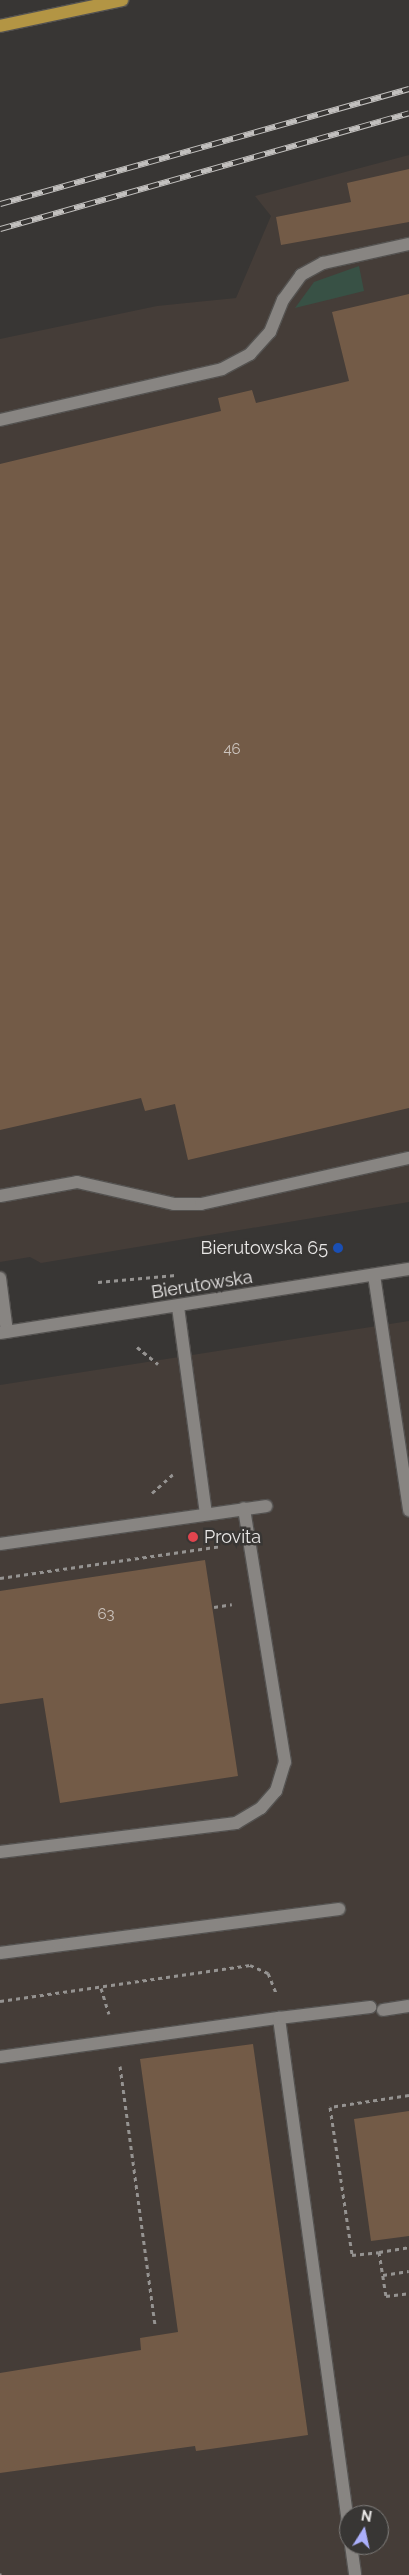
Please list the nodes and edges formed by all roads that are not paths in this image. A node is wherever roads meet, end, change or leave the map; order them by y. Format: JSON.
{"nodes":[{"id":1,"x":122,"y":0,"type":"edge"},
{"id":2,"x":0,"y":26,"type":"edge"},
{"id":3,"x":409,"y":244,"type":"edge"},
{"id":4,"x":0,"y":420,"type":"edge"},
{"id":5,"x":409,"y":1158,"type":"edge"},
{"id":6,"x":0,"y":1196,"type":"edge"},
{"id":7,"x":409,"y":1269,"type":"edge"},
{"id":8,"x":374,"y":1275,"type":"junction"},
{"id":9,"x":0,"y":1278,"type":"edge"},
{"id":10,"x":178,"y":1307,"type":"junction"},
{"id":11,"x":4,"y":1333,"type":"edge"},
{"id":12,"x":266,"y":1506,"type":"dead end"},
{"id":13,"x":244,"y":1508,"type":"junction"},
{"id":14,"x":409,"y":1510,"type":"edge"},
{"id":15,"x":206,"y":1513,"type":"junction"},
{"id":16,"x":0,"y":1544,"type":"edge"},
{"id":17,"x":0,"y":1852,"type":"edge"},
{"id":18,"x":339,"y":1908,"type":"dead end"},
{"id":19,"x":0,"y":1953,"type":"edge"},
{"id":20,"x":409,"y":2006,"type":"edge"},
{"id":21,"x":370,"y":2007,"type":"dead end"},
{"id":22,"x":383,"y":2010,"type":"dead end"},
{"id":23,"x":279,"y":2018,"type":"junction"},
{"id":24,"x":0,"y":2057,"type":"edge"},
{"id":25,"x":346,"y":2505,"type":"edge"},
{"id":26,"x":352,"y":2555,"type":"edge"},
{"id":27,"x":355,"y":2575,"type":"edge"}],
"edges":[{"from":1,"to":2,"type":"main road"},
{"from":3,"to":4,"type":"street"},
{"from":5,"to":6,"type":"street"},
{"from":7,"to":8,"type":"street","name":"Bierutowska"},
{"from":8,"to":10,"type":"street","name":"Bierutowska"},
{"from":8,"to":14,"type":"street"},
{"from":9,"to":11,"type":"street"},
{"from":10,"to":11,"type":"street","name":"Bierutowska"},
{"from":10,"to":15,"type":"street"},
{"from":12,"to":13,"type":"street"},
{"from":13,"to":15,"type":"street"},
{"from":13,"to":17,"type":"street"},
{"from":15,"to":16,"type":"street"},
{"from":18,"to":19,"type":"street"},
{"from":20,"to":22,"type":"street"},
{"from":21,"to":23,"type":"street"},
{"from":23,"to":24,"type":"street"},
{"from":23,"to":25,"type":"street"},
{"from":26,"to":27,"type":"street"}]}
